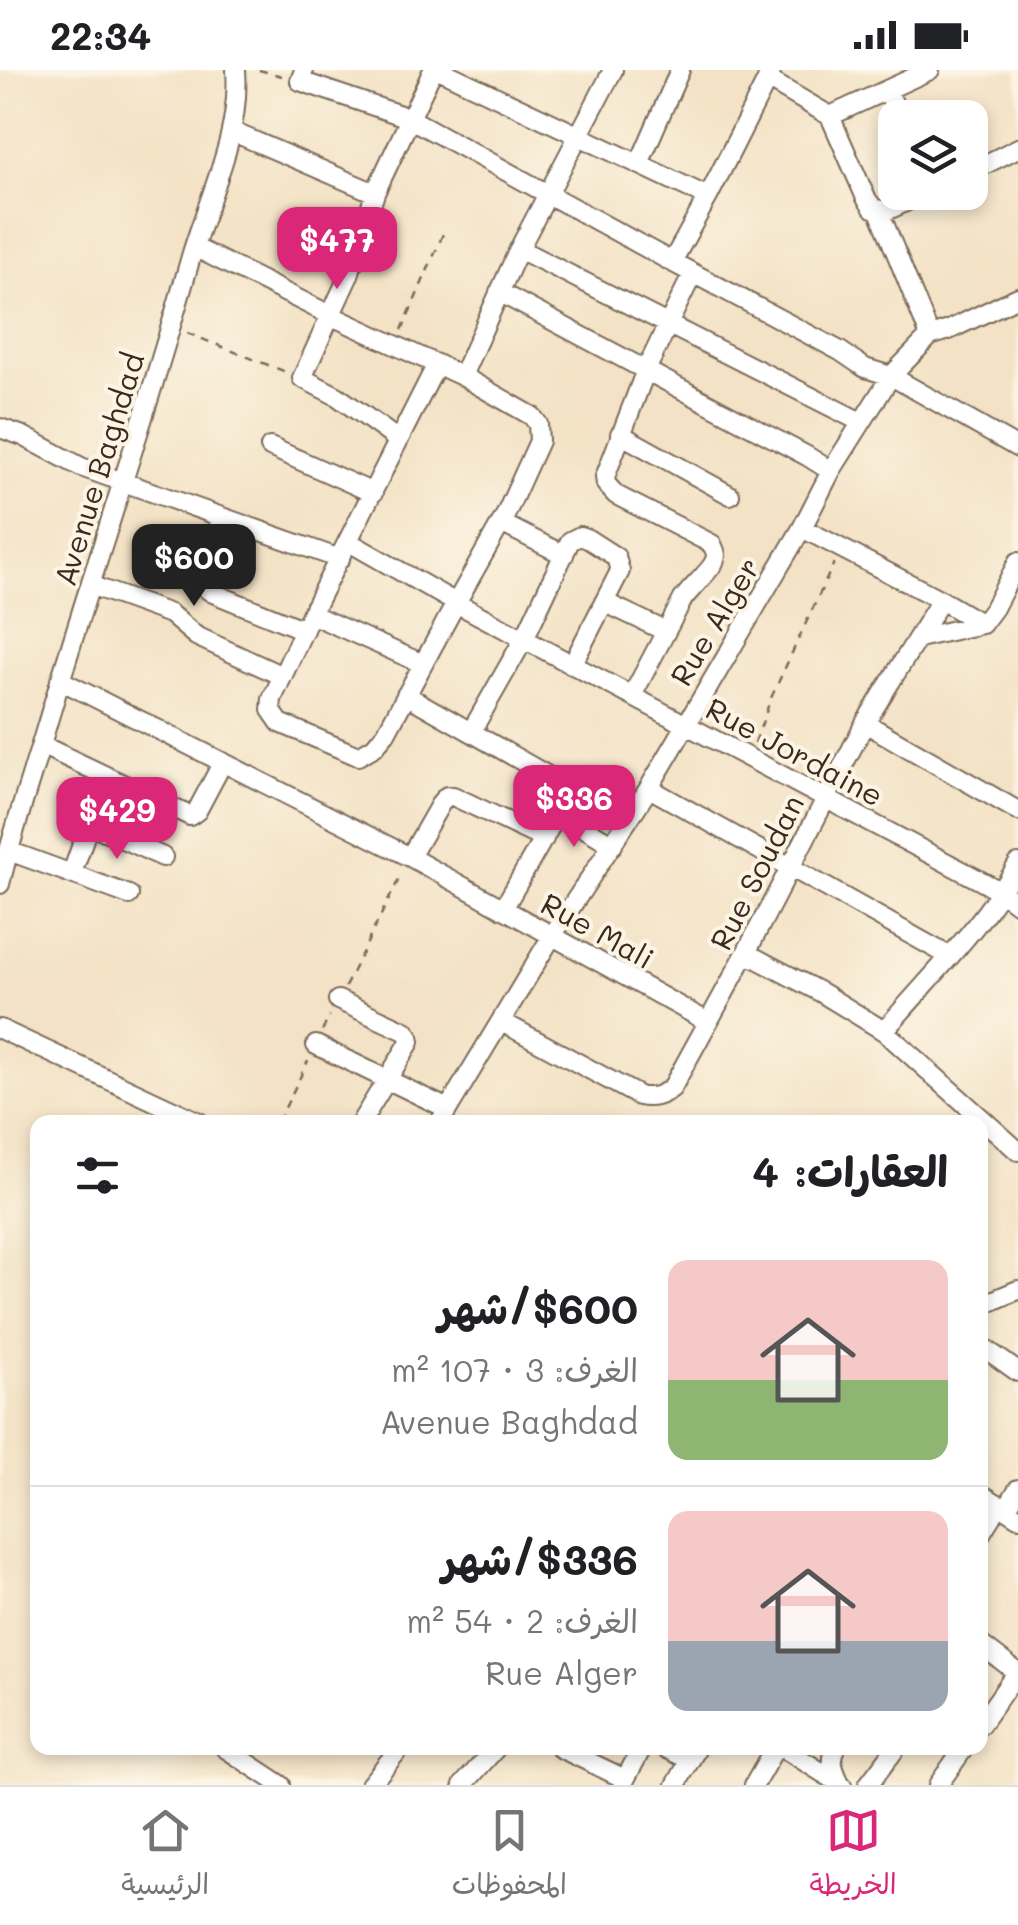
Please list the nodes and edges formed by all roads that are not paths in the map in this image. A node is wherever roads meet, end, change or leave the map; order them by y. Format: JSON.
{"nodes":[{"id":1,"x":236,"y":70,"type":"edge"},
{"id":2,"x":432,"y":70,"type":"edge"},
{"id":3,"x":440,"y":70,"type":"edge"},
{"id":4,"x":613,"y":70,"type":"edge"},
{"id":5,"x":680,"y":70,"type":"edge"},
{"id":6,"x":930,"y":70,"type":"edge"},
{"id":7,"x":770,"y":75,"type":"edge"},
{"id":8,"x":302,"y":76,"type":"edge"},
{"id":9,"x":887,"y":92,"type":"junction"},
{"id":10,"x":891,"y":100,"type":"edge"},
{"id":11,"x":830,"y":116,"type":"junction"},
{"id":12,"x":409,"y":118,"type":"junction"},
{"id":13,"x":233,"y":132,"type":"junction"},
{"id":14,"x":581,"y":135,"type":"junction"},
{"id":15,"x":1018,"y":148,"type":"edge"},
{"id":16,"x":988,"y":163,"type":"edge"},
{"id":17,"x":639,"y":164,"type":"junction"},
{"id":18,"x":548,"y":192,"type":"junction"},
{"id":19,"x":375,"y":193,"type":"junction"},
{"id":20,"x":708,"y":198,"type":"junction"},
{"id":21,"x":884,"y":210,"type":"edge"},
{"id":22,"x":879,"y":211,"type":"junction"},
{"id":23,"x":194,"y":247,"type":"junction"},
{"id":24,"x":520,"y":249,"type":"junction"},
{"id":25,"x":672,"y":262,"type":"junction"},
{"id":26,"x":693,"y":273,"type":"junction"},
{"id":27,"x":499,"y":292,"type":"junction"},
{"id":28,"x":1018,"y":297,"type":"edge"},
{"id":29,"x":332,"y":316,"type":"junction"},
{"id":30,"x":668,"y":324,"type":"junction"},
{"id":31,"x":930,"y":336,"type":"junction"},
{"id":32,"x":437,"y":364,"type":"junction"},
{"id":33,"x":646,"y":370,"type":"junction"},
{"id":34,"x":462,"y":376,"type":"junction"},
{"id":35,"x":891,"y":376,"type":"junction"},
{"id":36,"x":860,"y":422,"type":"junction"},
{"id":37,"x":0,"y":428,"type":"edge"},
{"id":38,"x":620,"y":434,"type":"junction"},
{"id":39,"x":398,"y":440,"type":"junction"},
{"id":40,"x":270,"y":447,"type":"dead end"},
{"id":41,"x":1018,"y":448,"type":"edge"},
{"id":42,"x":830,"y":471,"type":"junction"},
{"id":43,"x":124,"y":481,"type":"junction"},
{"id":44,"x":372,"y":493,"type":"junction"},
{"id":45,"x":730,"y":495,"type":"dead end"},
{"id":46,"x":222,"y":517,"type":"junction"},
{"id":47,"x":501,"y":524,"type":"junction"},
{"id":48,"x":802,"y":528,"type":"junction"},
{"id":49,"x":345,"y":551,"type":"junction"},
{"id":50,"x":564,"y":555,"type":"junction"},
{"id":51,"x":1018,"y":562,"type":"edge"},
{"id":52,"x":90,"y":585,"type":"junction"},
{"id":53,"x":941,"y":600,"type":"junction"},
{"id":54,"x":604,"y":602,"type":"junction"},
{"id":55,"x":456,"y":603,"type":"junction"},
{"id":56,"x":308,"y":622,"type":"junction"},
{"id":57,"x":982,"y":624,"type":"junction"},
{"id":58,"x":665,"y":631,"type":"junction"},
{"id":59,"x":918,"y":638,"type":"junction"},
{"id":60,"x":524,"y":639,"type":"junction"},
{"id":61,"x":423,"y":664,"type":"junction"},
{"id":62,"x":572,"y":664,"type":"junction"},
{"id":63,"x":282,"y":676,"type":"junction"},
{"id":64,"x":60,"y":680,"type":"junction"},
{"id":65,"x":406,"y":696,"type":"junction"},
{"id":66,"x":632,"y":696,"type":"junction"},
{"id":67,"x":865,"y":723,"type":"junction"},
{"id":68,"x":685,"y":724,"type":"junction"},
{"id":69,"x":471,"y":732,"type":"junction"},
{"id":70,"x":41,"y":745,"type":"junction"},
{"id":71,"x":223,"y":762,"type":"junction"},
{"id":72,"x":106,"y":776,"type":"junction"},
{"id":73,"x":649,"y":788,"type":"junction"},
{"id":74,"x":825,"y":798,"type":"junction"},
{"id":75,"x":1018,"y":811,"type":"edge"},
{"id":76,"x":560,"y":813,"type":"junction"},
{"id":77,"x":89,"y":824,"type":"junction"},
{"id":78,"x":544,"y":839,"type":"junction"},
{"id":79,"x":613,"y":845,"type":"junction"},
{"id":80,"x":9,"y":851,"type":"junction"},
{"id":81,"x":163,"y":857,"type":"dead end"},
{"id":82,"x":410,"y":857,"type":"junction"},
{"id":83,"x":1018,"y":864,"type":"edge"},
{"id":84,"x":792,"y":866,"type":"junction"},
{"id":85,"x":72,"y":873,"type":"junction"},
{"id":86,"x":0,"y":884,"type":"edge"},
{"id":87,"x":1002,"y":892,"type":"junction"},
{"id":88,"x":129,"y":896,"type":"dead end"},
{"id":89,"x":1018,"y":904,"type":"edge"},
{"id":90,"x":503,"y":909,"type":"junction"},
{"id":91,"x":552,"y":936,"type":"junction"},
{"id":92,"x":746,"y":953,"type":"junction"},
{"id":93,"x":949,"y":956,"type":"junction"},
{"id":94,"x":338,"y":1000,"type":"dead end"},
{"id":95,"x":502,"y":1022,"type":"junction"},
{"id":96,"x":708,"y":1022,"type":"junction"},
{"id":97,"x":0,"y":1030,"type":"edge"},
{"id":98,"x":884,"y":1031,"type":"junction"},
{"id":99,"x":316,"y":1046,"type":"dead end"},
{"id":100,"x":388,"y":1080,"type":"junction"},
{"id":101,"x":184,"y":1115,"type":"edge"},
{"id":102,"x":366,"y":1115,"type":"edge"},
{"id":103,"x":442,"y":1115,"type":"edge"},
{"id":104,"x":445,"y":1115,"type":"edge"},
{"id":105,"x":973,"y":1115,"type":"edge"},
{"id":106,"x":988,"y":1128,"type":"edge"},
{"id":107,"x":1018,"y":1151,"type":"edge"},
{"id":108,"x":1018,"y":1290,"type":"edge"},
{"id":109,"x":988,"y":1303,"type":"edge"},
{"id":110,"x":988,"y":1351,"type":"edge"},
{"id":111,"x":1018,"y":1372,"type":"edge"},
{"id":112,"x":1018,"y":1490,"type":"edge"},
{"id":113,"x":1008,"y":1510,"type":"edge"},
{"id":114,"x":988,"y":1528,"type":"edge"},
{"id":115,"x":988,"y":1650,"type":"edge"},
{"id":116,"x":1018,"y":1672,"type":"edge"},
{"id":117,"x":988,"y":1714,"type":"edge"},
{"id":118,"x":235,"y":1755,"type":"edge"},
{"id":119,"x":394,"y":1755,"type":"edge"},
{"id":120,"x":490,"y":1755,"type":"edge"},
{"id":121,"x":573,"y":1755,"type":"edge"},
{"id":122,"x":638,"y":1755,"type":"edge"},
{"id":123,"x":693,"y":1755,"type":"edge"},
{"id":124,"x":770,"y":1755,"type":"edge"},
{"id":125,"x":795,"y":1755,"type":"edge"},
{"id":126,"x":833,"y":1755,"type":"edge"},
{"id":127,"x":891,"y":1755,"type":"edge"},
{"id":128,"x":959,"y":1755,"type":"edge"},
{"id":129,"x":624,"y":1782,"type":"edge"},
{"id":130,"x":841,"y":1783,"type":"edge"},
{"id":131,"x":280,"y":1785,"type":"edge"},
{"id":132,"x":370,"y":1785,"type":"edge"},
{"id":133,"x":463,"y":1785,"type":"edge"},
{"id":134,"x":676,"y":1785,"type":"edge"},
{"id":135,"x":754,"y":1785,"type":"edge"},
{"id":136,"x":868,"y":1785,"type":"edge"},
{"id":137,"x":938,"y":1785,"type":"edge"}],
"edges":[{"from":1,"to":13,"type":"street","name":"Avenue Baghdad"},
{"from":2,"to":12,"type":"street"},
{"from":3,"to":14,"type":"street"},
{"from":4,"to":14,"type":"street"},
{"from":5,"to":17,"type":"street"},
{"from":6,"to":9,"type":"street"},
{"from":7,"to":11,"type":"street"},
{"from":7,"to":20,"type":"street"},
{"from":8,"to":12,"type":"street"},
{"from":9,"to":10,"type":"street"},
{"from":9,"to":11,"type":"street"},
{"from":11,"to":22,"type":"street"},
{"from":12,"to":18,"type":"street"},
{"from":12,"to":19,"type":"street"},
{"from":13,"to":19,"type":"street"},
{"from":13,"to":23,"type":"street","name":"Avenue Baghdad"},
{"from":14,"to":17,"type":"street"},
{"from":14,"to":18,"type":"street"},
{"from":15,"to":16,"type":"street"},
{"from":17,"to":20,"type":"street"},
{"from":18,"to":24,"type":"street"},
{"from":18,"to":25,"type":"street"},
{"from":19,"to":29,"type":"street"},
{"from":20,"to":25,"type":"street"},
{"from":21,"to":22,"type":"street"},
{"from":22,"to":31,"type":"street"},
{"from":23,"to":29,"type":"street"},
{"from":23,"to":43,"type":"street","name":"Avenue Baghdad"},
{"from":24,"to":27,"type":"street"},
{"from":24,"to":30,"type":"street"},
{"from":25,"to":26,"type":"street"},
{"from":26,"to":30,"type":"street"},
{"from":26,"to":35,"type":"street"},
{"from":27,"to":33,"type":"street"},
{"from":27,"to":34,"type":"street"},
{"from":28,"to":31,"type":"street","name":"Rue Alger"},
{"from":29,"to":32,"type":"street"},
{"from":29,"to":39,"type":"street"},
{"from":30,"to":33,"type":"street"},
{"from":30,"to":36,"type":"street"},
{"from":31,"to":35,"type":"street","name":"Rue Alger"},
{"from":32,"to":34,"type":"street"},
{"from":32,"to":39,"type":"street"},
{"from":33,"to":38,"type":"street"},
{"from":33,"to":42,"type":"street"},
{"from":34,"to":47,"type":"street"},
{"from":35,"to":36,"type":"street","name":"Rue Alger"},
{"from":35,"to":41,"type":"street"},
{"from":36,"to":42,"type":"street","name":"Rue Alger"},
{"from":37,"to":43,"type":"street","name":"Rue Jordaine"},
{"from":38,"to":45,"type":"street"},
{"from":38,"to":58,"type":"street"},
{"from":39,"to":44,"type":"street"},
{"from":40,"to":44,"type":"street"},
{"from":42,"to":48,"type":"street","name":"Rue Alger"},
{"from":43,"to":46,"type":"street","name":"Rue Jordaine"},
{"from":43,"to":52,"type":"street","name":"Avenue Baghdad"},
{"from":44,"to":49,"type":"street"},
{"from":46,"to":49,"type":"street","name":"Rue Jordaine"},
{"from":46,"to":56,"type":"street"},
{"from":47,"to":50,"type":"street"},
{"from":47,"to":55,"type":"street"},
{"from":48,"to":53,"type":"street"},
{"from":48,"to":68,"type":"street","name":"Rue Alger"},
{"from":49,"to":55,"type":"street","name":"Rue Jordaine"},
{"from":49,"to":56,"type":"street"},
{"from":50,"to":54,"type":"street"},
{"from":50,"to":60,"type":"street"},
{"from":51,"to":57,"type":"street"},
{"from":52,"to":63,"type":"street"},
{"from":52,"to":64,"type":"street","name":"Avenue Baghdad"},
{"from":53,"to":57,"type":"street"},
{"from":53,"to":59,"type":"street","name":"Rue Soudan"},
{"from":54,"to":58,"type":"street"},
{"from":54,"to":62,"type":"street"},
{"from":55,"to":60,"type":"street","name":"Rue Jordaine"},
{"from":55,"to":61,"type":"street"},
{"from":56,"to":61,"type":"street"},
{"from":56,"to":63,"type":"street"},
{"from":57,"to":59,"type":"street"},
{"from":58,"to":66,"type":"street"},
{"from":59,"to":67,"type":"street","name":"Rue Soudan"},
{"from":60,"to":62,"type":"street","name":"Rue Jordaine"},
{"from":60,"to":69,"type":"street"},
{"from":61,"to":65,"type":"street"},
{"from":62,"to":66,"type":"street","name":"Rue Jordaine"},
{"from":63,"to":65,"type":"street"},
{"from":64,"to":70,"type":"street","name":"Avenue Baghdad"},
{"from":64,"to":71,"type":"street","name":"Rue Mali"},
{"from":65,"to":69,"type":"street"},
{"from":66,"to":68,"type":"street","name":"Rue Jordaine"},
{"from":67,"to":74,"type":"street","name":"Rue Soudan"},
{"from":67,"to":75,"type":"street"},
{"from":68,"to":73,"type":"street","name":"Rue Alger"},
{"from":68,"to":74,"type":"street","name":"Rue Jordaine"},
{"from":69,"to":76,"type":"street"},
{"from":70,"to":72,"type":"street"},
{"from":70,"to":80,"type":"street","name":"Avenue Baghdad"},
{"from":71,"to":72,"type":"street"},
{"from":71,"to":82,"type":"street","name":"Rue Mali"},
{"from":72,"to":77,"type":"street"},
{"from":73,"to":79,"type":"street","name":"Rue Alger"},
{"from":73,"to":84,"type":"street"},
{"from":74,"to":84,"type":"street","name":"Rue Soudan"},
{"from":74,"to":87,"type":"street","name":"Rue Jordaine"},
{"from":76,"to":78,"type":"street"},
{"from":76,"to":79,"type":"street"},
{"from":77,"to":81,"type":"street"},
{"from":77,"to":85,"type":"street"},
{"from":78,"to":82,"type":"street"},
{"from":78,"to":90,"type":"street"},
{"from":79,"to":91,"type":"street","name":"Rue Alger"},
{"from":80,"to":85,"type":"street"},
{"from":80,"to":86,"type":"street","name":"Avenue Baghdad"},
{"from":82,"to":90,"type":"street","name":"Rue Mali"},
{"from":83,"to":87,"type":"street"},
{"from":84,"to":92,"type":"street","name":"Rue Soudan"},
{"from":84,"to":93,"type":"street"},
{"from":85,"to":88,"type":"street"},
{"from":87,"to":89,"type":"street","name":"Rue Jordaine"},
{"from":87,"to":93,"type":"street"},
{"from":90,"to":91,"type":"street","name":"Rue Mali"},
{"from":91,"to":95,"type":"street","name":"Rue Alger"},
{"from":91,"to":96,"type":"street","name":"Rue Mali"},
{"from":92,"to":96,"type":"street","name":"Rue Soudan"},
{"from":92,"to":98,"type":"street"},
{"from":93,"to":98,"type":"street"},
{"from":94,"to":100,"type":"street"},
{"from":95,"to":96,"type":"street","name":"Rue Soudan"},
{"from":95,"to":104,"type":"street","name":"Rue Alger"},
{"from":97,"to":101,"type":"street"},
{"from":98,"to":105,"type":"street"},
{"from":99,"to":100,"type":"street"},
{"from":100,"to":102,"type":"street"},
{"from":100,"to":103,"type":"street"},
{"from":106,"to":107,"type":"street"},
{"from":108,"to":109,"type":"street"},
{"from":110,"to":111,"type":"street"},
{"from":112,"to":113,"type":"street"},
{"from":113,"to":114,"type":"street"},
{"from":115,"to":116,"type":"street"},
{"from":116,"to":117,"type":"street"},
{"from":118,"to":131,"type":"street"},
{"from":119,"to":132,"type":"street"},
{"from":120,"to":133,"type":"street"},
{"from":121,"to":129,"type":"street"},
{"from":122,"to":129,"type":"street"},
{"from":123,"to":134,"type":"street"},
{"from":124,"to":135,"type":"street"},
{"from":125,"to":130,"type":"street"},
{"from":126,"to":130,"type":"street"},
{"from":127,"to":136,"type":"street"},
{"from":128,"to":137,"type":"street"}]}
